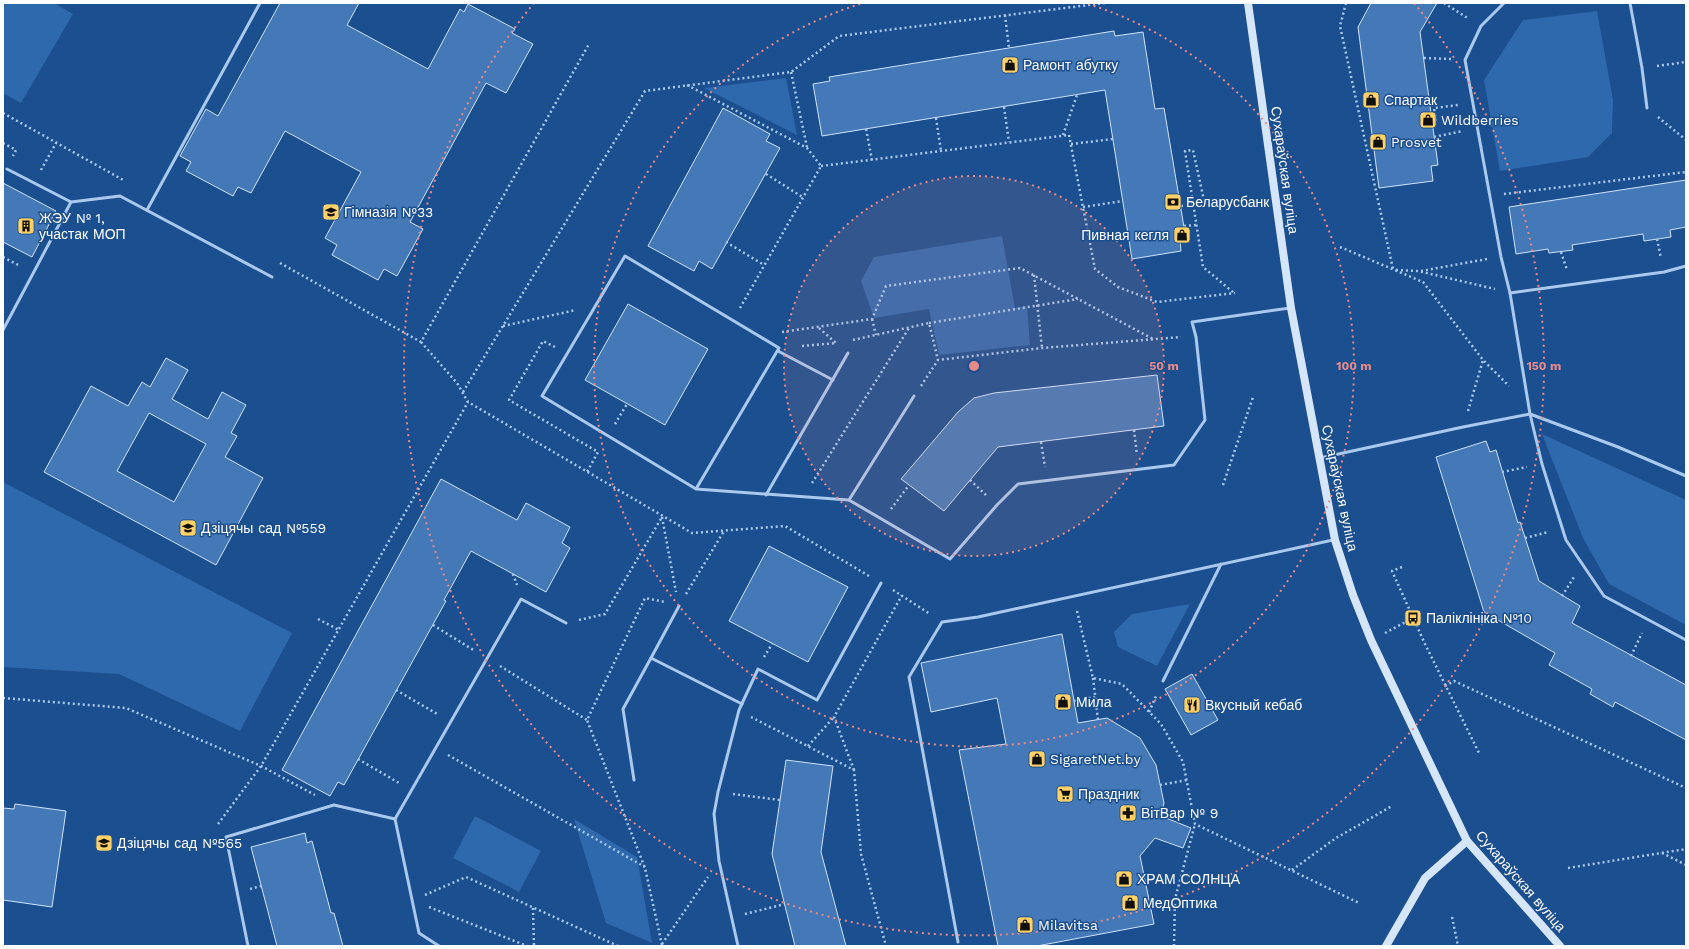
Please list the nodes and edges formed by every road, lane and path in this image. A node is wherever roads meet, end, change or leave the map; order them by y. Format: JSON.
{"nodes":[{"id":1,"x":260,"y":3,"type":"edge"},
{"id":2,"x":1104,"y":3,"type":"edge"},
{"id":3,"x":1248,"y":3,"type":"edge"},
{"id":4,"x":1346,"y":3,"type":"edge"},
{"id":5,"x":1444,"y":3,"type":"edge"},
{"id":6,"x":1504,"y":3,"type":"edge"},
{"id":7,"x":1630,"y":3,"type":"edge"},
{"id":8,"x":1005,"y":15,"type":"junction"},
{"id":9,"x":1481,"y":26,"type":"junction"},
{"id":10,"x":589,"y":44,"type":"dead end"},
{"id":11,"x":1008,"y":48,"type":"dead end"},
{"id":12,"x":1424,"y":58,"type":"dead end"},
{"id":13,"x":1465,"y":60,"type":"junction"},
{"id":14,"x":1686,"y":62,"type":"edge"},
{"id":15,"x":1642,"y":68,"type":"junction"},
{"id":16,"x":791,"y":72,"type":"junction"},
{"id":17,"x":687,"y":85,"type":"junction"},
{"id":18,"x":1077,"y":95,"type":"dead end"},
{"id":19,"x":1004,"y":107,"type":"dead end"},
{"id":20,"x":1647,"y":108,"type":"joint"},
{"id":21,"x":3,"y":113,"type":"edge"},
{"id":22,"x":936,"y":118,"type":"dead end"},
{"id":23,"x":1432,"y":122,"type":"dead end"},
{"id":24,"x":866,"y":129,"type":"dead end"},
{"id":25,"x":1477,"y":129,"type":"junction"},
{"id":26,"x":1471,"y":130,"type":"junction"},
{"id":27,"x":1063,"y":135,"type":"junction"},
{"id":28,"x":1434,"y":137,"type":"dead end"},
{"id":29,"x":1113,"y":139,"type":"dead end"},
{"id":30,"x":1686,"y":140,"type":"edge"},
{"id":31,"x":1009,"y":142,"type":"junction"},
{"id":32,"x":56,"y":143,"type":"junction"},
{"id":33,"x":1071,"y":144,"type":"junction"},
{"id":34,"x":807,"y":148,"type":"junction"},
{"id":35,"x":941,"y":151,"type":"junction"},
{"id":36,"x":872,"y":160,"type":"junction"},
{"id":37,"x":44,"y":164,"type":"dead end"},
{"id":38,"x":821,"y":166,"type":"junction"},
{"id":39,"x":7,"y":169,"type":"dead end"},
{"id":40,"x":1686,"y":172,"type":"edge"},
{"id":41,"x":766,"y":174,"type":"dead end"},
{"id":42,"x":129,"y":182,"type":"dead end"},
{"id":43,"x":1490,"y":195,"type":"junction"},
{"id":44,"x":804,"y":198,"type":"junction"},
{"id":45,"x":1123,"y":201,"type":"dead end"},
{"id":46,"x":71,"y":202,"type":"junction"},
{"id":47,"x":1221,"y":203,"type":"dead end"},
{"id":48,"x":1193,"y":204,"type":"junction"},
{"id":49,"x":1181,"y":206,"type":"dead end"},
{"id":50,"x":1083,"y":207,"type":"junction"},
{"id":51,"x":147,"y":210,"type":"junction"},
{"id":52,"x":1196,"y":225,"type":"junction"},
{"id":53,"x":1184,"y":226,"type":"dead end"},
{"id":54,"x":1657,"y":239,"type":"dead end"},
{"id":55,"x":726,"y":242,"type":"dead end"},
{"id":56,"x":1340,"y":247,"type":"dead end"},
{"id":57,"x":1561,"y":252,"type":"dead end"},
{"id":58,"x":3,"y":257,"type":"edge"},
{"id":59,"x":1501,"y":257,"type":"junction"},
{"id":60,"x":280,"y":262,"type":"dead end"},
{"id":61,"x":764,"y":265,"type":"junction"},
{"id":62,"x":1686,"y":266,"type":"edge"},
{"id":63,"x":1393,"y":269,"type":"junction"},
{"id":64,"x":1418,"y":271,"type":"junction"},
{"id":65,"x":1664,"y":272,"type":"junction"},
{"id":66,"x":33,"y":273,"type":"junction"},
{"id":67,"x":1034,"y":275,"type":"junction"},
{"id":68,"x":272,"y":277,"type":"dead end"},
{"id":69,"x":1571,"y":284,"type":"junction"},
{"id":70,"x":1510,"y":293,"type":"junction"},
{"id":71,"x":1078,"y":299,"type":"junction"},
{"id":72,"x":1037,"y":306,"type":"junction"},
{"id":73,"x":1291,"y":308,"type":"junction"},
{"id":74,"x":579,"y":309,"type":"dead end"},
{"id":75,"x":738,"y":310,"type":"dead end"},
{"id":76,"x":872,"y":319,"type":"junction"},
{"id":77,"x":929,"y":323,"type":"junction"},
{"id":78,"x":502,"y":326,"type":"junction"},
{"id":79,"x":819,"y":328,"type":"junction"},
{"id":80,"x":909,"y":328,"type":"junction"},
{"id":81,"x":3,"y":330,"type":"edge"},
{"id":82,"x":780,"y":332,"type":"dead end"},
{"id":83,"x":876,"y":335,"type":"junction"},
{"id":84,"x":1196,"y":337,"type":"junction"},
{"id":85,"x":1153,"y":339,"type":"junction"},
{"id":86,"x":853,"y":340,"type":"dead end"},
{"id":87,"x":421,"y":342,"type":"junction"},
{"id":88,"x":845,"y":342,"type":"dead end"},
{"id":89,"x":837,"y":343,"type":"junction"},
{"id":90,"x":801,"y":346,"type":"dead end"},
{"id":91,"x":1042,"y":348,"type":"junction"},
{"id":92,"x":560,"y":351,"type":"dead end"},
{"id":93,"x":778,"y":351,"type":"junction"},
{"id":94,"x":848,"y":353,"type":"joint"},
{"id":95,"x":938,"y":360,"type":"junction"},
{"id":96,"x":1484,"y":360,"type":"junction"},
{"id":97,"x":833,"y":380,"type":"junction"},
{"id":98,"x":463,"y":392,"type":"junction"},
{"id":99,"x":914,"y":396,"type":"joint"},
{"id":100,"x":1253,"y":397,"type":"dead end"},
{"id":101,"x":468,"y":402,"type":"junction"},
{"id":102,"x":627,"y":404,"type":"dead end"},
{"id":103,"x":1529,"y":406,"type":"junction"},
{"id":104,"x":1530,"y":414,"type":"junction"},
{"id":105,"x":1463,"y":427,"type":"junction"},
{"id":106,"x":1134,"y":430,"type":"dead end"},
{"id":107,"x":608,"y":436,"type":"junction"},
{"id":108,"x":1042,"y":442,"type":"dead end"},
{"id":109,"x":1319,"y":458,"type":"junction"},
{"id":110,"x":1542,"y":464,"type":"junction"},
{"id":111,"x":1139,"y":469,"type":"junction"},
{"id":112,"x":587,"y":472,"type":"junction"},
{"id":113,"x":1502,"y":472,"type":"dead end"},
{"id":114,"x":1686,"y":476,"type":"edge"},
{"id":115,"x":970,"y":480,"type":"dead end"},
{"id":116,"x":1046,"y":480,"type":"junction"},
{"id":117,"x":909,"y":485,"type":"dead end"},
{"id":118,"x":1223,"y":485,"type":"dead end"},
{"id":119,"x":696,"y":489,"type":"junction"},
{"id":120,"x":766,"y":494,"type":"junction"},
{"id":121,"x":804,"y":496,"type":"junction"},
{"id":122,"x":848,"y":500,"type":"junction"},
{"id":123,"x":997,"y":505,"type":"junction"},
{"id":124,"x":662,"y":517,"type":"junction"},
{"id":125,"x":883,"y":520,"type":"junction"},
{"id":126,"x":1561,"y":528,"type":"junction"},
{"id":127,"x":725,"y":531,"type":"junction"},
{"id":128,"x":1525,"y":538,"type":"dead end"},
{"id":129,"x":1335,"y":540,"type":"junction"},
{"id":130,"x":1221,"y":564,"type":"junction"},
{"id":131,"x":1582,"y":564,"type":"junction"},
{"id":132,"x":1402,"y":567,"type":"dead end"},
{"id":133,"x":881,"y":583,"type":"junction"},
{"id":134,"x":902,"y":595,"type":"junction"},
{"id":135,"x":1074,"y":596,"type":"junction"},
{"id":136,"x":1562,"y":596,"type":"dead end"},
{"id":137,"x":679,"y":606,"type":"junction"},
{"id":138,"x":1413,"y":618,"type":"junction"},
{"id":139,"x":318,"y":619,"type":"dead end"},
{"id":140,"x":1649,"y":620,"type":"junction"},
{"id":141,"x":942,"y":622,"type":"junction"},
{"id":142,"x":566,"y":623,"type":"joint"},
{"id":143,"x":433,"y":625,"type":"dead end"},
{"id":144,"x":339,"y":630,"type":"junction"},
{"id":145,"x":1371,"y":640,"type":"junction"},
{"id":146,"x":1686,"y":640,"type":"edge"},
{"id":147,"x":1631,"y":656,"type":"dead end"},
{"id":148,"x":487,"y":658,"type":"junction"},
{"id":149,"x":651,"y":658,"type":"junction"},
{"id":150,"x":1093,"y":678,"type":"junction"},
{"id":151,"x":1163,"y":681,"type":"joint"},
{"id":152,"x":1445,"y":686,"type":"junction"},
{"id":153,"x":396,"y":690,"type":"dead end"},
{"id":154,"x":1095,"y":697,"type":"junction"},
{"id":155,"x":3,"y":698,"type":"edge"},
{"id":156,"x":1074,"y":701,"type":"dead end"},
{"id":157,"x":742,"y":704,"type":"junction"},
{"id":158,"x":739,"y":710,"type":"junction"},
{"id":159,"x":1148,"y":712,"type":"junction"},
{"id":160,"x":834,"y":717,"type":"junction"},
{"id":161,"x":587,"y":720,"type":"dead end"},
{"id":162,"x":1098,"y":720,"type":"dead end"},
{"id":163,"x":451,"y":722,"type":"junction"},
{"id":164,"x":808,"y":746,"type":"junction"},
{"id":165,"x":436,"y":748,"type":"junction"},
{"id":166,"x":1479,"y":753,"type":"dead end"},
{"id":167,"x":358,"y":759,"type":"dead end"},
{"id":168,"x":261,"y":766,"type":"junction"},
{"id":169,"x":854,"y":770,"type":"junction"},
{"id":170,"x":634,"y":780,"type":"dead end"},
{"id":171,"x":1187,"y":780,"type":"junction"},
{"id":172,"x":1160,"y":785,"type":"dead end"},
{"id":173,"x":1686,"y":788,"type":"edge"},
{"id":174,"x":412,"y":790,"type":"junction"},
{"id":175,"x":718,"y":792,"type":"junction"},
{"id":176,"x":780,"y":800,"type":"dead end"},
{"id":177,"x":334,"y":805,"type":"junction"},
{"id":178,"x":1392,"y":806,"type":"dead end"},
{"id":179,"x":395,"y":819,"type":"junction"},
{"id":180,"x":1195,"y":824,"type":"junction"},
{"id":181,"x":1467,"y":840,"type":"junction"},
{"id":182,"x":1686,"y":849,"type":"edge"},
{"id":183,"x":1662,"y":852,"type":"junction"},
{"id":184,"x":718,"y":861,"type":"junction"},
{"id":185,"x":1686,"y":865,"type":"edge"},
{"id":186,"x":645,"y":868,"type":"dead end"},
{"id":187,"x":1568,"y":868,"type":"dead end"},
{"id":188,"x":1292,"y":870,"type":"junction"},
{"id":189,"x":412,"y":901,"type":"junction"},
{"id":190,"x":1359,"y":903,"type":"dead end"},
{"id":191,"x":785,"y":904,"type":"dead end"},
{"id":192,"x":533,"y":908,"type":"junction"},
{"id":193,"x":1452,"y":917,"type":"dead end"},
{"id":194,"x":731,"y":918,"type":"junction"},
{"id":195,"x":958,"y":942,"type":"dead end"},
{"id":196,"x":248,"y":946,"type":"edge"},
{"id":197,"x":439,"y":946,"type":"edge"},
{"id":198,"x":527,"y":946,"type":"edge"},
{"id":199,"x":534,"y":946,"type":"edge"},
{"id":200,"x":618,"y":946,"type":"edge"},
{"id":201,"x":660,"y":946,"type":"edge"},
{"id":202,"x":738,"y":946,"type":"edge"},
{"id":203,"x":886,"y":946,"type":"edge"},
{"id":204,"x":1174,"y":946,"type":"edge"},
{"id":205,"x":1386,"y":946,"type":"edge"},
{"id":206,"x":1458,"y":946,"type":"edge"},
{"id":207,"x":1560,"y":946,"type":"edge"}],
"edges":[{"from":1,"to":51,"type":"lane"},
{"from":2,"to":8,"type":"path"},
{"from":3,"to":73,"type":"main road","name":"Сухараўская вуліца"},
{"from":4,"to":63,"type":"path"},
{"from":5,"to":9,"type":"path"},
{"from":6,"to":9,"type":"lane"},
{"from":7,"to":15,"type":"lane"},
{"from":8,"to":11,"type":"path"},
{"from":8,"to":16,"type":"path"},
{"from":9,"to":13,"type":"lane"},
{"from":10,"to":87,"type":"path"},
{"from":12,"to":13,"type":"path"},
{"from":13,"to":25,"type":"lane"},
{"from":14,"to":15,"type":"path"},
{"from":15,"to":20,"type":"lane"},
{"from":16,"to":17,"type":"path"},
{"from":16,"to":34,"type":"path"},
{"from":17,"to":34,"type":"path"},
{"from":17,"to":78,"type":"path"},
{"from":18,"to":27,"type":"path"},
{"from":19,"to":31,"type":"path"},
{"from":20,"to":30,"type":"path"},
{"from":21,"to":32,"type":"path"},
{"from":22,"to":35,"type":"path"},
{"from":23,"to":26,"type":"path"},
{"from":24,"to":36,"type":"path"},
{"from":25,"to":26,"type":"path"},
{"from":25,"to":43,"type":"lane"},
{"from":26,"to":28,"type":"path"},
{"from":27,"to":31,"type":"path"},
{"from":27,"to":33,"type":"path"},
{"from":29,"to":33,"type":"path"},
{"from":31,"to":35,"type":"path"},
{"from":32,"to":37,"type":"path"},
{"from":32,"to":42,"type":"path"},
{"from":33,"to":50,"type":"path"},
{"from":34,"to":38,"type":"path"},
{"from":35,"to":36,"type":"path"},
{"from":36,"to":38,"type":"path"},
{"from":38,"to":44,"type":"path"},
{"from":39,"to":46,"type":"lane"},
{"from":40,"to":43,"type":"path"},
{"from":41,"to":44,"type":"path"},
{"from":43,"to":59,"type":"lane"},
{"from":44,"to":61,"type":"path"},
{"from":45,"to":50,"type":"path"},
{"from":46,"to":51,"type":"lane"},
{"from":46,"to":66,"type":"lane"},
{"from":47,"to":48,"type":"path"},
{"from":48,"to":49,"type":"path"},
{"from":48,"to":52,"type":"path"},
{"from":50,"to":52,"type":"path"},
{"from":51,"to":68,"type":"lane"},
{"from":52,"to":53,"type":"path"},
{"from":54,"to":65,"type":"path"},
{"from":55,"to":61,"type":"path"},
{"from":56,"to":63,"type":"path"},
{"from":57,"to":69,"type":"path"},
{"from":58,"to":66,"type":"path"},
{"from":59,"to":64,"type":"path"},
{"from":59,"to":70,"type":"lane"},
{"from":60,"to":87,"type":"path"},
{"from":61,"to":75,"type":"path"},
{"from":62,"to":65,"type":"lane"},
{"from":63,"to":64,"type":"path"},
{"from":63,"to":96,"type":"path"},
{"from":64,"to":70,"type":"path"},
{"from":65,"to":69,"type":"lane"},
{"from":66,"to":81,"type":"lane"},
{"from":67,"to":71,"type":"path"},
{"from":67,"to":72,"type":"path"},
{"from":67,"to":76,"type":"path"},
{"from":69,"to":70,"type":"lane"},
{"from":70,"to":103,"type":"lane"},
{"from":71,"to":72,"type":"path"},
{"from":71,"to":85,"type":"path"},
{"from":72,"to":77,"type":"path"},
{"from":72,"to":91,"type":"path"},
{"from":73,"to":84,"type":"lane"},
{"from":73,"to":109,"type":"main road","name":"Сухараўская вуліца"},
{"from":74,"to":78,"type":"path"},
{"from":76,"to":79,"type":"path"},
{"from":76,"to":83,"type":"path"},
{"from":77,"to":80,"type":"path"},
{"from":77,"to":95,"type":"path"},
{"from":78,"to":98,"type":"path"},
{"from":79,"to":82,"type":"path"},
{"from":79,"to":89,"type":"path"},
{"from":80,"to":83,"type":"path"},
{"from":80,"to":121,"type":"path"},
{"from":83,"to":86,"type":"path"},
{"from":84,"to":85,"type":"path"},
{"from":84,"to":111,"type":"lane"},
{"from":85,"to":91,"type":"path"},
{"from":87,"to":98,"type":"path"},
{"from":88,"to":89,"type":"path"},
{"from":89,"to":90,"type":"path"},
{"from":89,"to":94,"type":"path"},
{"from":91,"to":95,"type":"path"},
{"from":92,"to":112,"type":"path"},
{"from":93,"to":97,"type":"lane"},
{"from":93,"to":107,"type":"lane"},
{"from":93,"to":119,"type":"lane"},
{"from":94,"to":97,"type":"lane"},
{"from":95,"to":99,"type":"path"},
{"from":96,"to":103,"type":"path"},
{"from":96,"to":105,"type":"path"},
{"from":97,"to":120,"type":"lane"},
{"from":98,"to":101,"type":"path"},
{"from":99,"to":122,"type":"lane"},
{"from":100,"to":118,"type":"path"},
{"from":101,"to":112,"type":"path"},
{"from":101,"to":144,"type":"path"},
{"from":102,"to":107,"type":"path"},
{"from":103,"to":104,"type":"lane"},
{"from":104,"to":105,"type":"lane"},
{"from":104,"to":110,"type":"lane"},
{"from":104,"to":114,"type":"lane"},
{"from":105,"to":109,"type":"lane"},
{"from":106,"to":111,"type":"path"},
{"from":107,"to":119,"type":"lane"},
{"from":108,"to":116,"type":"path"},
{"from":109,"to":129,"type":"main road","name":"Сухараўская вуліца"},
{"from":110,"to":113,"type":"path"},
{"from":110,"to":126,"type":"lane"},
{"from":111,"to":116,"type":"lane"},
{"from":112,"to":124,"type":"path"},
{"from":115,"to":123,"type":"path"},
{"from":116,"to":123,"type":"lane"},
{"from":117,"to":125,"type":"path"},
{"from":119,"to":120,"type":"lane"},
{"from":120,"to":121,"type":"lane"},
{"from":121,"to":122,"type":"lane"},
{"from":122,"to":125,"type":"lane"},
{"from":123,"to":125,"type":"lane"},
{"from":124,"to":127,"type":"path"},
{"from":124,"to":137,"type":"path"},
{"from":124,"to":142,"type":"path"},
{"from":126,"to":128,"type":"path"},
{"from":126,"to":131,"type":"lane"},
{"from":127,"to":133,"type":"path"},
{"from":127,"to":137,"type":"path"},
{"from":129,"to":130,"type":"lane"},
{"from":129,"to":145,"type":"main road","name":"Сухараўская вуліца"},
{"from":130,"to":135,"type":"lane"},
{"from":130,"to":151,"type":"lane"},
{"from":131,"to":136,"type":"path"},
{"from":131,"to":140,"type":"lane"},
{"from":132,"to":138,"type":"path"},
{"from":133,"to":134,"type":"path"},
{"from":133,"to":157,"type":"lane"},
{"from":134,"to":141,"type":"path"},
{"from":134,"to":160,"type":"path"},
{"from":135,"to":141,"type":"lane"},
{"from":135,"to":150,"type":"path"},
{"from":137,"to":149,"type":"lane"},
{"from":138,"to":145,"type":"path"},
{"from":138,"to":152,"type":"path"},
{"from":139,"to":144,"type":"path"},
{"from":140,"to":146,"type":"lane"},
{"from":140,"to":147,"type":"path"},
{"from":141,"to":195,"type":"lane"},
{"from":142,"to":148,"type":"lane"},
{"from":143,"to":148,"type":"path"},
{"from":144,"to":168,"type":"path"},
{"from":145,"to":181,"type":"main road","name":"Сухараўская вуліца"},
{"from":148,"to":161,"type":"path"},
{"from":148,"to":163,"type":"lane"},
{"from":149,"to":157,"type":"lane"},
{"from":149,"to":170,"type":"lane"},
{"from":150,"to":154,"type":"path"},
{"from":150,"to":159,"type":"path"},
{"from":151,"to":159,"type":"path"},
{"from":152,"to":166,"type":"path"},
{"from":152,"to":173,"type":"path"},
{"from":153,"to":163,"type":"path"},
{"from":154,"to":156,"type":"path"},
{"from":154,"to":162,"type":"path"},
{"from":155,"to":168,"type":"path"},
{"from":157,"to":158,"type":"lane"},
{"from":158,"to":164,"type":"path"},
{"from":158,"to":175,"type":"lane"},
{"from":159,"to":171,"type":"path"},
{"from":160,"to":164,"type":"path"},
{"from":160,"to":169,"type":"path"},
{"from":163,"to":165,"type":"lane"},
{"from":164,"to":169,"type":"path"},
{"from":165,"to":174,"type":"lane"},
{"from":165,"to":186,"type":"path"},
{"from":167,"to":174,"type":"path"},
{"from":168,"to":177,"type":"path"},
{"from":169,"to":203,"type":"path"},
{"from":171,"to":172,"type":"path"},
{"from":171,"to":180,"type":"path"},
{"from":174,"to":179,"type":"lane"},
{"from":175,"to":176,"type":"path"},
{"from":175,"to":184,"type":"lane"},
{"from":177,"to":179,"type":"lane"},
{"from":177,"to":196,"type":"lane"},
{"from":178,"to":188,"type":"path"},
{"from":179,"to":189,"type":"lane"},
{"from":180,"to":188,"type":"path"},
{"from":180,"to":204,"type":"path"},
{"from":181,"to":205,"type":"main road"},
{"from":181,"to":207,"type":"main road","name":"Сухараўская вуліца"},
{"from":182,"to":183,"type":"path"},
{"from":183,"to":185,"type":"path"},
{"from":183,"to":187,"type":"path"},
{"from":184,"to":194,"type":"lane"},
{"from":184,"to":201,"type":"path"},
{"from":188,"to":190,"type":"path"},
{"from":189,"to":192,"type":"path"},
{"from":189,"to":197,"type":"lane"},
{"from":189,"to":198,"type":"path"},
{"from":191,"to":194,"type":"path"},
{"from":192,"to":199,"type":"path"},
{"from":192,"to":200,"type":"path"},
{"from":193,"to":206,"type":"path"},
{"from":194,"to":202,"type":"lane"}]}
